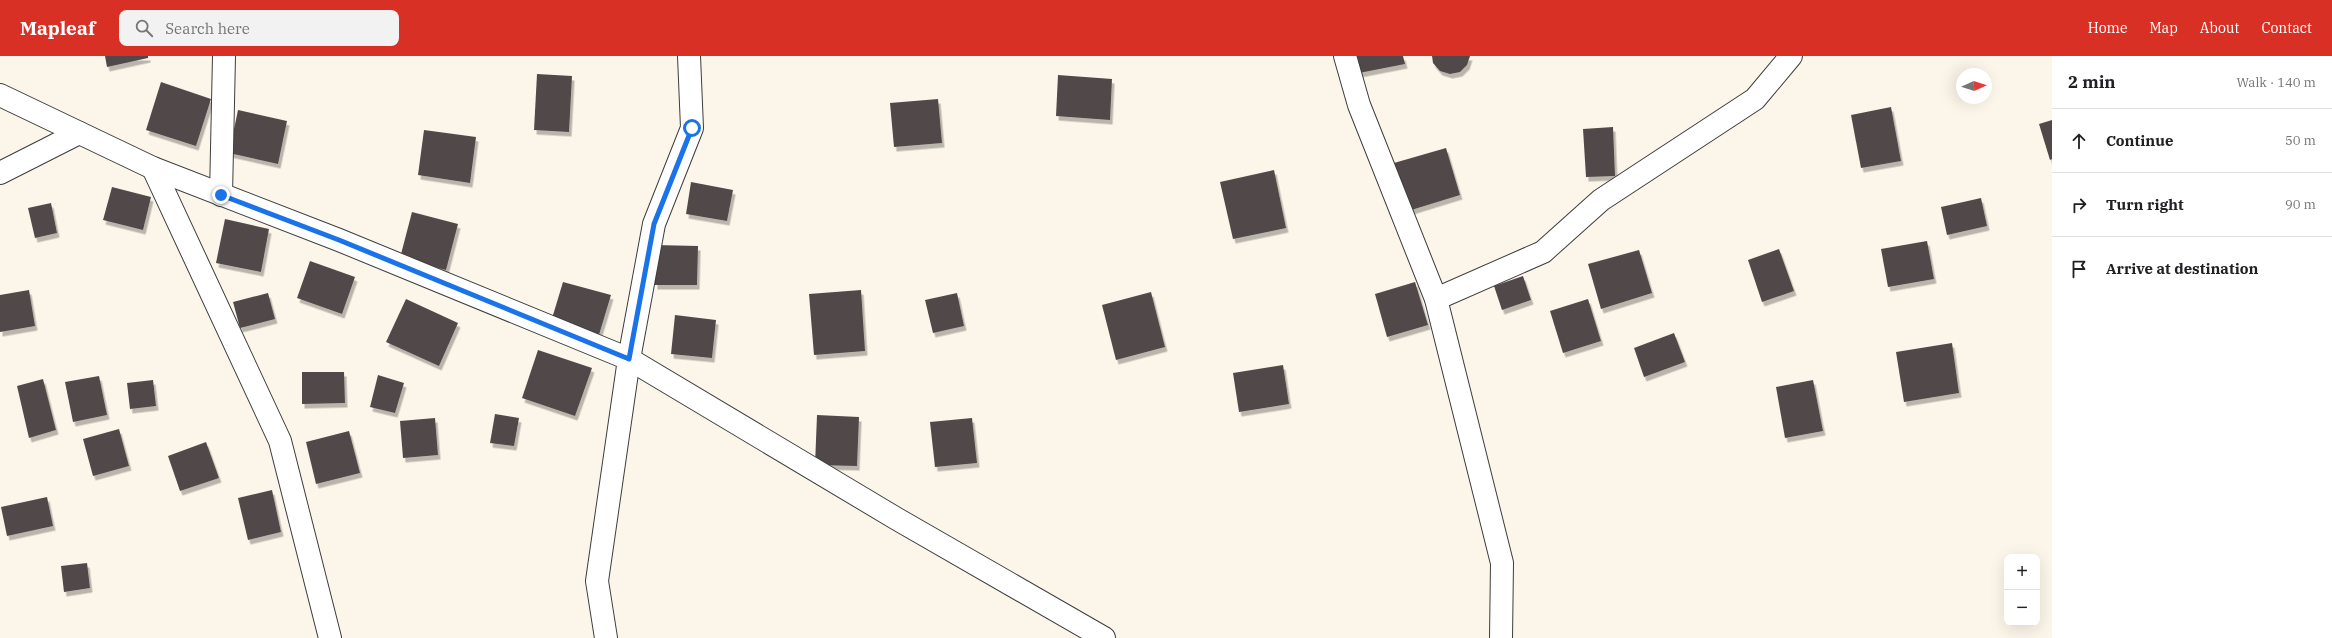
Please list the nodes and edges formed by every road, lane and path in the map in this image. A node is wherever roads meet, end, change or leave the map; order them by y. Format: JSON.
{"nodes":[{"id":1,"x":224,"y":56,"type":"edge"},
{"id":2,"x":689,"y":56,"type":"edge"},
{"id":3,"x":1345,"y":56,"type":"edge"},
{"id":4,"x":1791,"y":56,"type":"edge"},
{"id":5,"x":0,"y":95,"type":"edge"},
{"id":6,"x":79,"y":133,"type":"junction"},
{"id":7,"x":153,"y":168,"type":"junction"},
{"id":8,"x":0,"y":173,"type":"edge"},
{"id":9,"x":221,"y":195,"type":"junction"},
{"id":10,"x":1436,"y":299,"type":"junction"},
{"id":11,"x":629,"y":359,"type":"junction"},
{"id":12,"x":330,"y":638,"type":"edge"},
{"id":13,"x":606,"y":638,"type":"edge"},
{"id":14,"x":1104,"y":638,"type":"edge"},
{"id":15,"x":1501,"y":638,"type":"edge"}],
"edges":[{"from":1,"to":9,"type":"street"},
{"from":2,"to":11,"type":"street"},
{"from":3,"to":10,"type":"street"},
{"from":4,"to":10,"type":"street"},
{"from":5,"to":6,"type":"street"},
{"from":6,"to":7,"type":"street"},
{"from":6,"to":8,"type":"street"},
{"from":7,"to":9,"type":"street"},
{"from":7,"to":12,"type":"street"},
{"from":9,"to":11,"type":"street"},
{"from":10,"to":15,"type":"street"},
{"from":11,"to":13,"type":"street"},
{"from":11,"to":14,"type":"street"}]}
